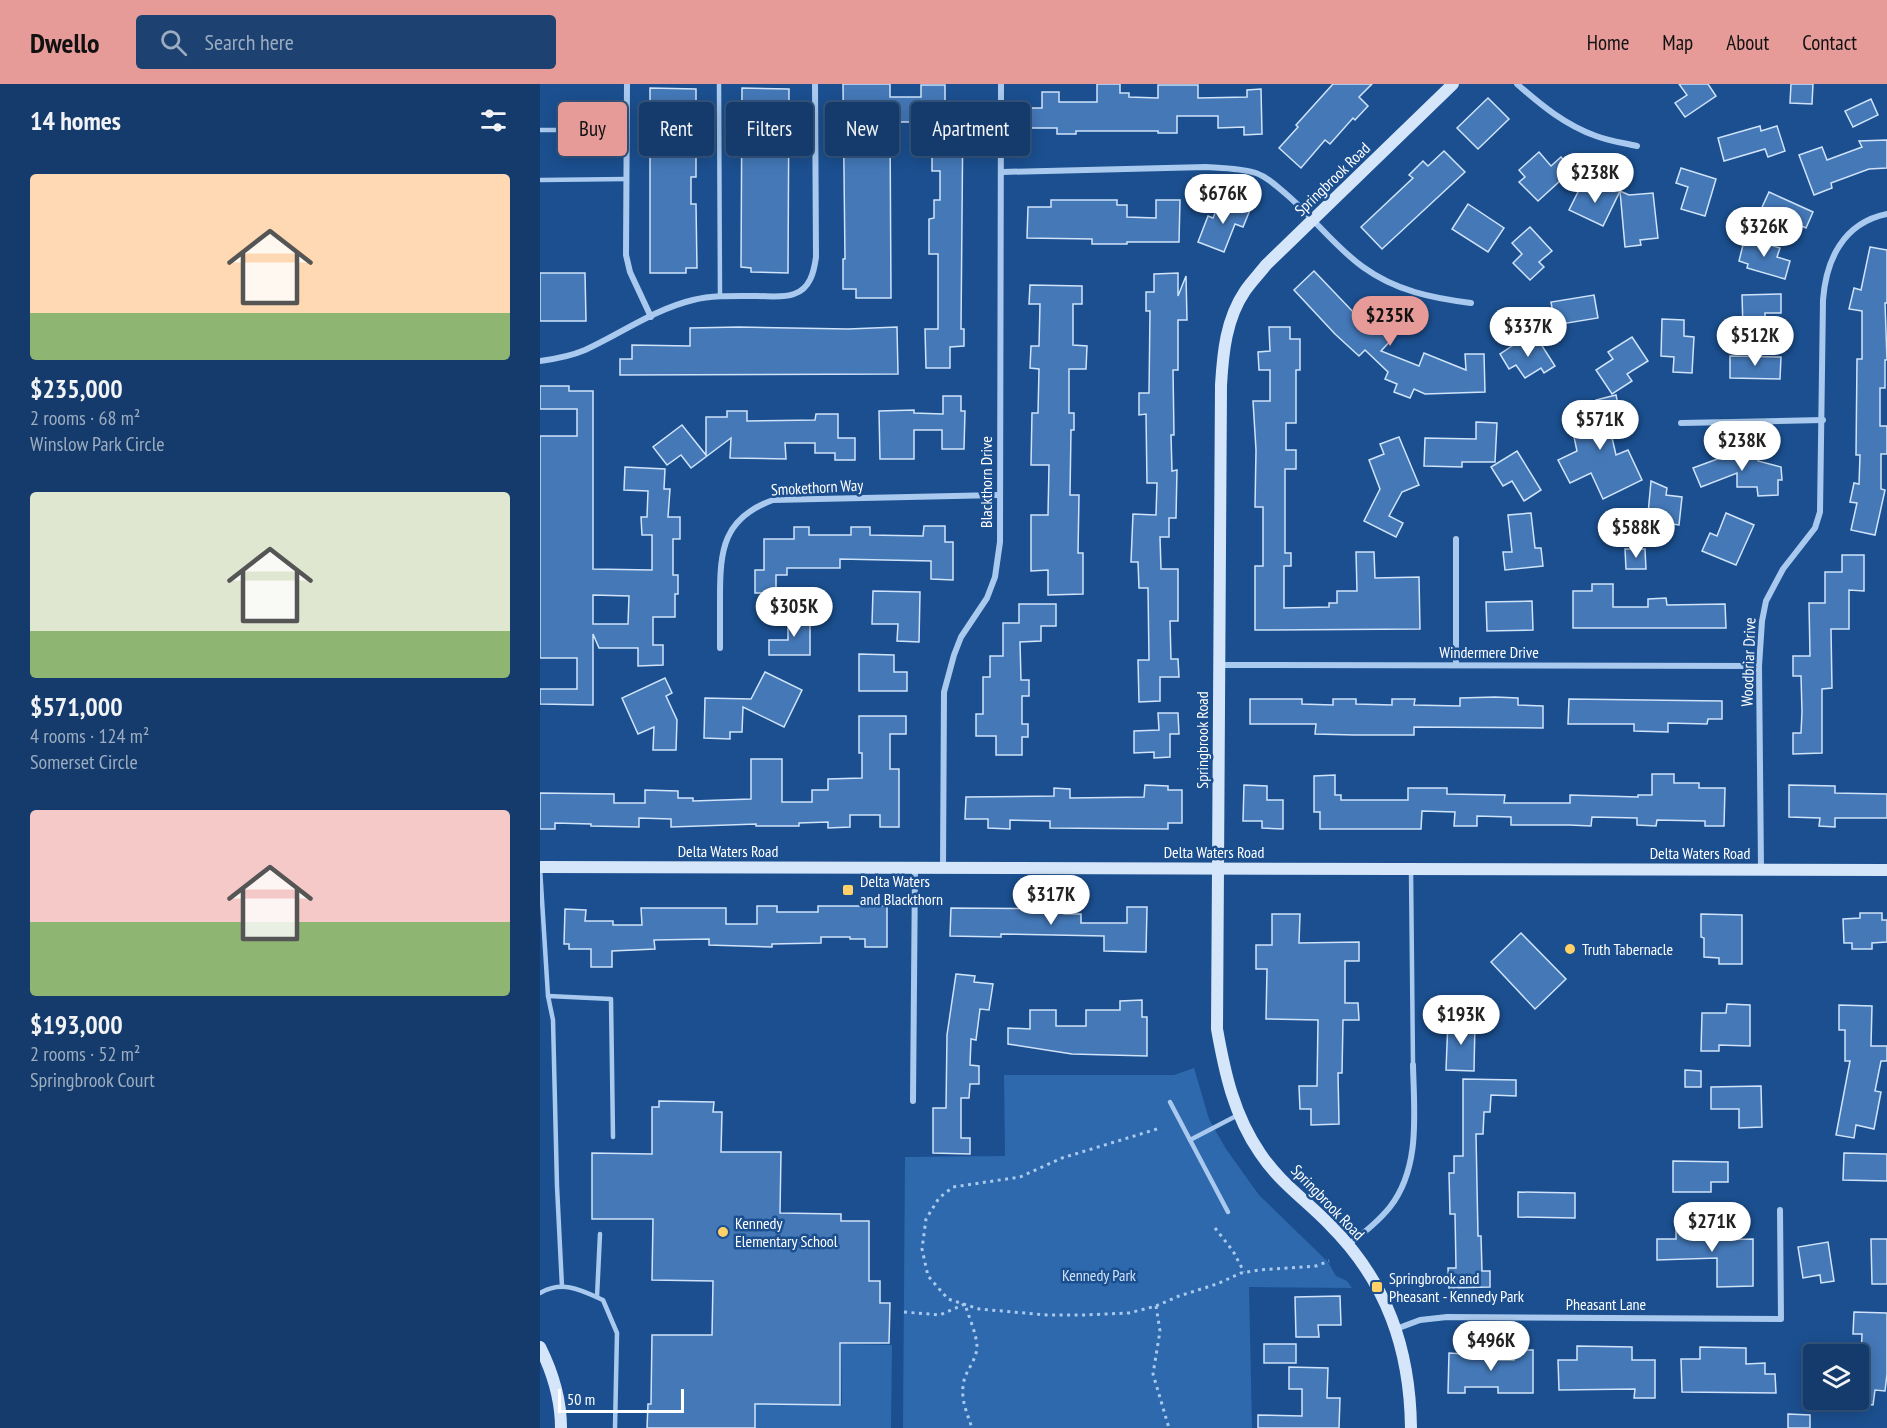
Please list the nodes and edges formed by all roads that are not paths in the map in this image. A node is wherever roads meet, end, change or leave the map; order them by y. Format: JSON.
{"nodes":[{"id":1,"x":627,"y":84,"type":"edge"},
{"id":2,"x":719,"y":84,"type":"edge"},
{"id":3,"x":815,"y":84,"type":"edge"},
{"id":4,"x":1001,"y":84,"type":"edge"},
{"id":5,"x":1453,"y":84,"type":"edge"},
{"id":6,"x":1516,"y":84,"type":"edge"},
{"id":7,"x":627,"y":102,"type":"edge"},
{"id":8,"x":540,"y":130,"type":"edge"},
{"id":9,"x":558,"y":130,"type":"edge"},
{"id":10,"x":1637,"y":146,"type":"dead end"},
{"id":11,"x":627,"y":156,"type":"edge"},
{"id":12,"x":1002,"y":172,"type":"junction"},
{"id":13,"x":627,"y":179,"type":"junction"},
{"id":14,"x":540,"y":180,"type":"edge"},
{"id":15,"x":1887,"y":214,"type":"edge"},
{"id":16,"x":1313,"y":220,"type":"junction"},
{"id":17,"x":720,"y":296,"type":"junction"},
{"id":18,"x":1471,"y":303,"type":"dead end"},
{"id":19,"x":651,"y":317,"type":"junction"},
{"id":20,"x":540,"y":361,"type":"edge"},
{"id":21,"x":1822,"y":420,"type":"junction"},
{"id":22,"x":1681,"y":423,"type":"dead end"},
{"id":23,"x":999,"y":495,"type":"junction"},
{"id":24,"x":1456,"y":539,"type":"dead end"},
{"id":25,"x":720,"y":648,"type":"dead end"},
{"id":26,"x":1219,"y":665,"type":"junction"},
{"id":27,"x":1456,"y":665,"type":"junction"},
{"id":28,"x":1759,"y":666,"type":"junction"},
{"id":29,"x":540,"y":867,"type":"edge"},
{"id":30,"x":915,"y":868,"type":"junction"},
{"id":31,"x":943,"y":868,"type":"junction"},
{"id":32,"x":1217,"y":868,"type":"junction"},
{"id":33,"x":1411,"y":869,"type":"junction"},
{"id":34,"x":1761,"y":869,"type":"junction"},
{"id":35,"x":1887,"y":870,"type":"edge"},
{"id":36,"x":548,"y":996,"type":"junction"},
{"id":37,"x":1413,"y":1065,"type":"joint"},
{"id":38,"x":913,"y":1101,"type":"dead end"},
{"id":39,"x":1170,"y":1102,"type":"dead end"},
{"id":40,"x":1240,"y":1114,"type":"junction"},
{"id":41,"x":613,"y":1137,"type":"dead end"},
{"id":42,"x":1190,"y":1140,"type":"junction"},
{"id":43,"x":1780,"y":1210,"type":"dead end"},
{"id":44,"x":1228,"y":1212,"type":"dead end"},
{"id":45,"x":600,"y":1234,"type":"dead end"},
{"id":46,"x":1349,"y":1244,"type":"junction"},
{"id":47,"x":562,"y":1287,"type":"junction"},
{"id":48,"x":540,"y":1293,"type":"edge"},
{"id":49,"x":597,"y":1297,"type":"junction"},
{"id":50,"x":1396,"y":1329,"type":"junction"},
{"id":51,"x":540,"y":1347,"type":"edge"},
{"id":52,"x":561,"y":1428,"type":"edge"},
{"id":53,"x":615,"y":1428,"type":"edge"},
{"id":54,"x":1411,"y":1428,"type":"edge"}],
"edges":[{"from":1,"to":7,"type":"street"},
{"from":2,"to":17,"type":"lane"},
{"from":3,"to":17,"type":"street"},
{"from":4,"to":12,"type":"street","name":"Blackthorn Drive"},
{"from":5,"to":16,"type":"street","name":"Springbrook Road"},
{"from":6,"to":10,"type":"street"},
{"from":8,"to":9,"type":"lane"},
{"from":11,"to":13,"type":"street"},
{"from":12,"to":16,"type":"street"},
{"from":12,"to":23,"type":"street","name":"Blackthorn Drive"},
{"from":13,"to":14,"type":"lane"},
{"from":13,"to":19,"type":"street"},
{"from":15,"to":21,"type":"street","name":"Woodbriar Drive"},
{"from":16,"to":18,"type":"street"},
{"from":16,"to":26,"type":"street","name":"Springbrook Road"},
{"from":17,"to":19,"type":"street"},
{"from":19,"to":20,"type":"street"},
{"from":21,"to":22,"type":"street"},
{"from":21,"to":28,"type":"street","name":"Woodbriar Drive"},
{"from":23,"to":25,"type":"street","name":"Smokethorn Way"},
{"from":23,"to":31,"type":"street","name":"Blackthorn Drive"},
{"from":24,"to":27,"type":"street"},
{"from":26,"to":27,"type":"street","name":"Windermere Drive"},
{"from":26,"to":32,"type":"street","name":"Springbrook Road"},
{"from":27,"to":28,"type":"street","name":"Windermere Drive"},
{"from":28,"to":34,"type":"street","name":"Woodbriar Drive"},
{"from":29,"to":30,"type":"street","name":"Delta Waters Road"},
{"from":29,"to":36,"type":"lane"},
{"from":30,"to":31,"type":"street","name":"Delta Waters Road"},
{"from":30,"to":38,"type":"street"},
{"from":31,"to":32,"type":"street","name":"Delta Waters Road"},
{"from":32,"to":33,"type":"street","name":"Delta Waters Road"},
{"from":32,"to":40,"type":"street","name":"Springbrook Road"},
{"from":33,"to":34,"type":"street","name":"Delta Waters Road"},
{"from":33,"to":37,"type":"lane"},
{"from":34,"to":35,"type":"street","name":"Delta Waters Road"},
{"from":36,"to":41,"type":"lane"},
{"from":36,"to":47,"type":"lane"},
{"from":37,"to":46,"type":"street"},
{"from":39,"to":42,"type":"lane"},
{"from":40,"to":42,"type":"lane"},
{"from":40,"to":46,"type":"street","name":"Springbrook Road"},
{"from":42,"to":44,"type":"lane"},
{"from":43,"to":50,"type":"street","name":"Pheasant Lane"},
{"from":45,"to":49,"type":"lane"},
{"from":46,"to":50,"type":"street","name":"Springbrook Road"},
{"from":47,"to":48,"type":"lane"},
{"from":47,"to":49,"type":"lane"},
{"from":49,"to":53,"type":"lane"},
{"from":50,"to":54,"type":"street","name":"Springbrook Road"},
{"from":51,"to":52,"type":"street"}]}
